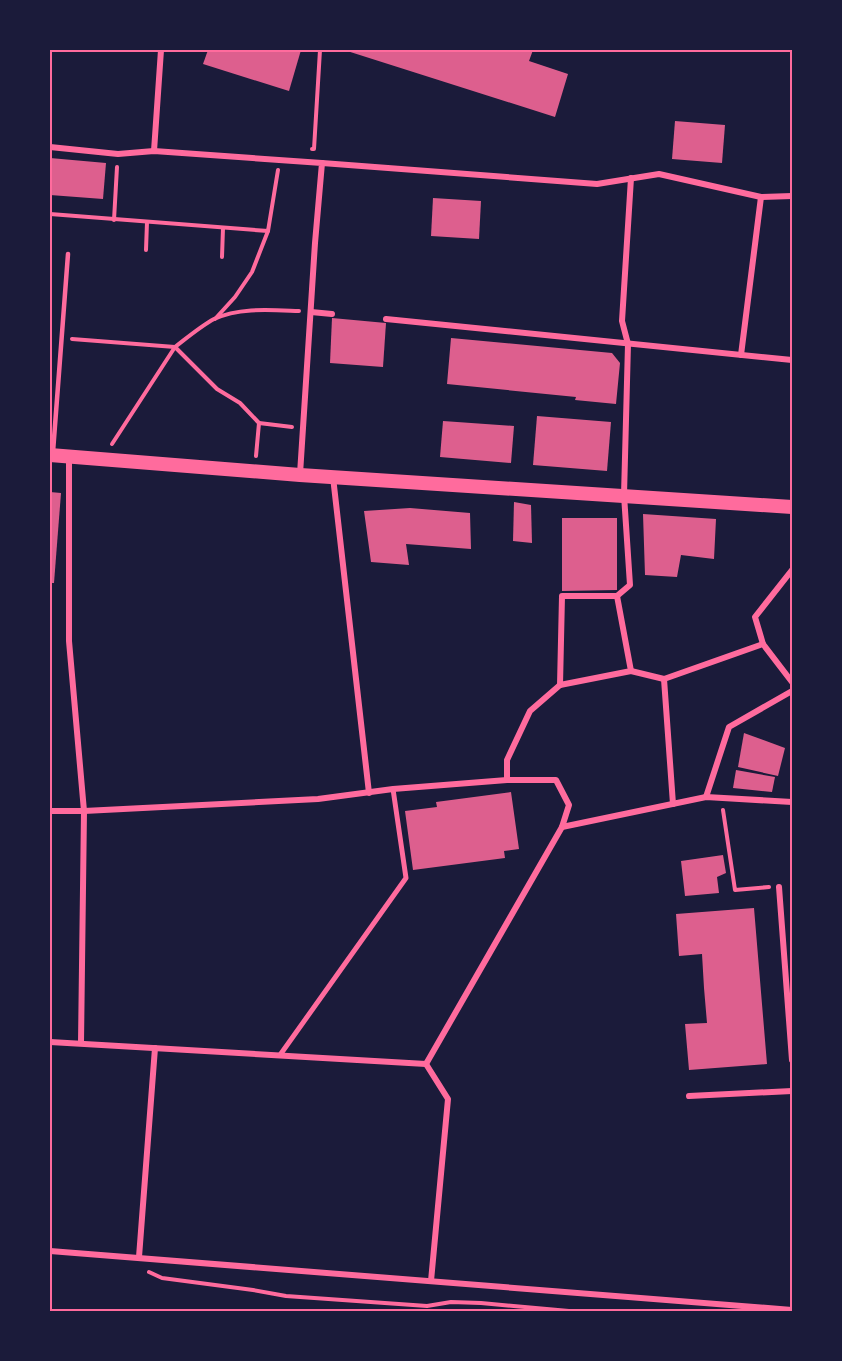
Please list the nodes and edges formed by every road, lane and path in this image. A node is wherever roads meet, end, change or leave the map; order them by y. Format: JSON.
{"nodes":[{"id":1,"x":161,"y":50,"type":"edge"},
{"id":2,"x":320,"y":50,"type":"edge"},
{"id":3,"x":50,"y":147,"type":"edge"},
{"id":4,"x":154,"y":151,"type":"junction"},
{"id":5,"x":294,"y":162,"type":"junction"},
{"id":6,"x":322,"y":163,"type":"junction"},
{"id":7,"x":117,"y":166,"type":"dead end"},
{"id":8,"x":278,"y":177,"type":"dead end"},
{"id":9,"x":631,"y":178,"type":"junction"},
{"id":10,"x":792,"y":196,"type":"edge"},
{"id":11,"x":761,"y":197,"type":"junction"},
{"id":12,"x":50,"y":214,"type":"edge"},
{"id":13,"x":114,"y":220,"type":"junction"},
{"id":14,"x":147,"y":222,"type":"junction"},
{"id":15,"x":223,"y":228,"type":"junction"},
{"id":16,"x":268,"y":231,"type":"junction"},
{"id":17,"x":146,"y":250,"type":"dead end"},
{"id":18,"x":68,"y":254,"type":"dead end"},
{"id":19,"x":222,"y":257,"type":"dead end"},
{"id":20,"x":311,"y":312,"type":"junction"},
{"id":21,"x":332,"y":314,"type":"dead end"},
{"id":22,"x":215,"y":319,"type":"junction"},
{"id":23,"x":386,"y":319,"type":"dead end"},
{"id":24,"x":62,"y":338,"type":"junction"},
{"id":25,"x":628,"y":344,"type":"junction"},
{"id":26,"x":176,"y":346,"type":"junction"},
{"id":27,"x":741,"y":355,"type":"junction"},
{"id":28,"x":792,"y":360,"type":"edge"},
{"id":29,"x":51,"y":455,"type":"edge"},
{"id":30,"x":69,"y":456,"type":"junction"},
{"id":31,"x":109,"y":459,"type":"junction"},
{"id":32,"x":254,"y":471,"type":"junction"},
{"id":33,"x":300,"y":475,"type":"junction"},
{"id":34,"x":333,"y":477,"type":"junction"},
{"id":35,"x":624,"y":495,"type":"junction"},
{"id":36,"x":792,"y":507,"type":"edge"},
{"id":37,"x":792,"y":570,"type":"edge"},
{"id":38,"x":617,"y":596,"type":"junction"},
{"id":39,"x":764,"y":644,"type":"junction"},
{"id":40,"x":631,"y":671,"type":"junction"},
{"id":41,"x":664,"y":679,"type":"junction"},
{"id":42,"x":792,"y":682,"type":"edge"},
{"id":43,"x":560,"y":685,"type":"junction"},
{"id":44,"x":792,"y":692,"type":"edge"},
{"id":45,"x":507,"y":780,"type":"junction"},
{"id":46,"x":393,"y":789,"type":"junction"},
{"id":47,"x":369,"y":793,"type":"junction"},
{"id":48,"x":706,"y":797,"type":"junction"},
{"id":49,"x":720,"y":798,"type":"junction"},
{"id":50,"x":792,"y":802,"type":"edge"},
{"id":51,"x":674,"y":804,"type":"junction"},
{"id":52,"x":50,"y":811,"type":"edge"},
{"id":53,"x":84,"y":811,"type":"junction"},
{"id":54,"x":562,"y":826,"type":"junction"},
{"id":55,"x":779,"y":887,"type":"joint"},
{"id":56,"x":50,"y":1042,"type":"edge"},
{"id":57,"x":81,"y":1043,"type":"junction"},
{"id":58,"x":155,"y":1048,"type":"junction"},
{"id":59,"x":280,"y":1055,"type":"junction"},
{"id":60,"x":792,"y":1060,"type":"edge"},
{"id":61,"x":426,"y":1064,"type":"junction"},
{"id":62,"x":792,"y":1091,"type":"edge"},
{"id":63,"x":688,"y":1096,"type":"dead end"},
{"id":64,"x":50,"y":1251,"type":"edge"},
{"id":65,"x":139,"y":1257,"type":"junction"},
{"id":66,"x":148,"y":1272,"type":"dead end"},
{"id":67,"x":431,"y":1281,"type":"junction"},
{"id":68,"x":792,"y":1310,"type":"edge"},
{"id":69,"x":580,"y":1311,"type":"edge"}],
"edges":[{"from":1,"to":4,"type":"street"},
{"from":2,"to":5,"type":"path"},
{"from":3,"to":4,"type":"street"},
{"from":4,"to":5,"type":"street"},
{"from":5,"to":6,"type":"street"},
{"from":6,"to":9,"type":"street"},
{"from":6,"to":20,"type":"street"},
{"from":7,"to":13,"type":"path"},
{"from":8,"to":16,"type":"path"},
{"from":9,"to":11,"type":"street"},
{"from":9,"to":25,"type":"street"},
{"from":10,"to":11,"type":"street"},
{"from":11,"to":27,"type":"street"},
{"from":12,"to":13,"type":"path"},
{"from":13,"to":14,"type":"path"},
{"from":14,"to":15,"type":"path"},
{"from":14,"to":17,"type":"path"},
{"from":15,"to":16,"type":"path"},
{"from":15,"to":19,"type":"path"},
{"from":16,"to":22,"type":"path"},
{"from":18,"to":24,"type":"lane"},
{"from":20,"to":21,"type":"street"},
{"from":20,"to":22,"type":"path"},
{"from":20,"to":33,"type":"street"},
{"from":22,"to":26,"type":"path"},
{"from":23,"to":25,"type":"street"},
{"from":24,"to":26,"type":"path"},
{"from":24,"to":29,"type":"lane"},
{"from":25,"to":27,"type":"street"},
{"from":25,"to":35,"type":"street"},
{"from":26,"to":31,"type":"path"},
{"from":26,"to":32,"type":"path"},
{"from":27,"to":28,"type":"street"},
{"from":29,"to":30,"type":"main road"},
{"from":30,"to":31,"type":"main road"},
{"from":30,"to":53,"type":"street"},
{"from":31,"to":32,"type":"main road"},
{"from":32,"to":33,"type":"main road"},
{"from":33,"to":34,"type":"main road"},
{"from":34,"to":35,"type":"main road"},
{"from":34,"to":47,"type":"street"},
{"from":35,"to":36,"type":"main road"},
{"from":35,"to":38,"type":"street"},
{"from":37,"to":39,"type":"street"},
{"from":38,"to":40,"type":"street"},
{"from":38,"to":43,"type":"street"},
{"from":39,"to":41,"type":"street"},
{"from":39,"to":42,"type":"street"},
{"from":40,"to":41,"type":"street"},
{"from":40,"to":43,"type":"street"},
{"from":41,"to":51,"type":"street"},
{"from":43,"to":45,"type":"street"},
{"from":44,"to":48,"type":"street"},
{"from":45,"to":46,"type":"street"},
{"from":45,"to":54,"type":"street"},
{"from":46,"to":47,"type":"street"},
{"from":46,"to":59,"type":"street"},
{"from":47,"to":53,"type":"street"},
{"from":48,"to":49,"type":"street"},
{"from":48,"to":51,"type":"street"},
{"from":49,"to":50,"type":"street"},
{"from":49,"to":55,"type":"path"},
{"from":51,"to":54,"type":"street"},
{"from":52,"to":53,"type":"street"},
{"from":53,"to":57,"type":"street"},
{"from":54,"to":61,"type":"street"},
{"from":55,"to":60,"type":"street"},
{"from":56,"to":57,"type":"street"},
{"from":57,"to":58,"type":"street"},
{"from":58,"to":59,"type":"street"},
{"from":58,"to":65,"type":"street"},
{"from":59,"to":61,"type":"street"},
{"from":61,"to":67,"type":"street"},
{"from":62,"to":63,"type":"street"},
{"from":64,"to":65,"type":"street"},
{"from":65,"to":67,"type":"street"},
{"from":66,"to":69,"type":"path"},
{"from":67,"to":68,"type":"street"}]}
